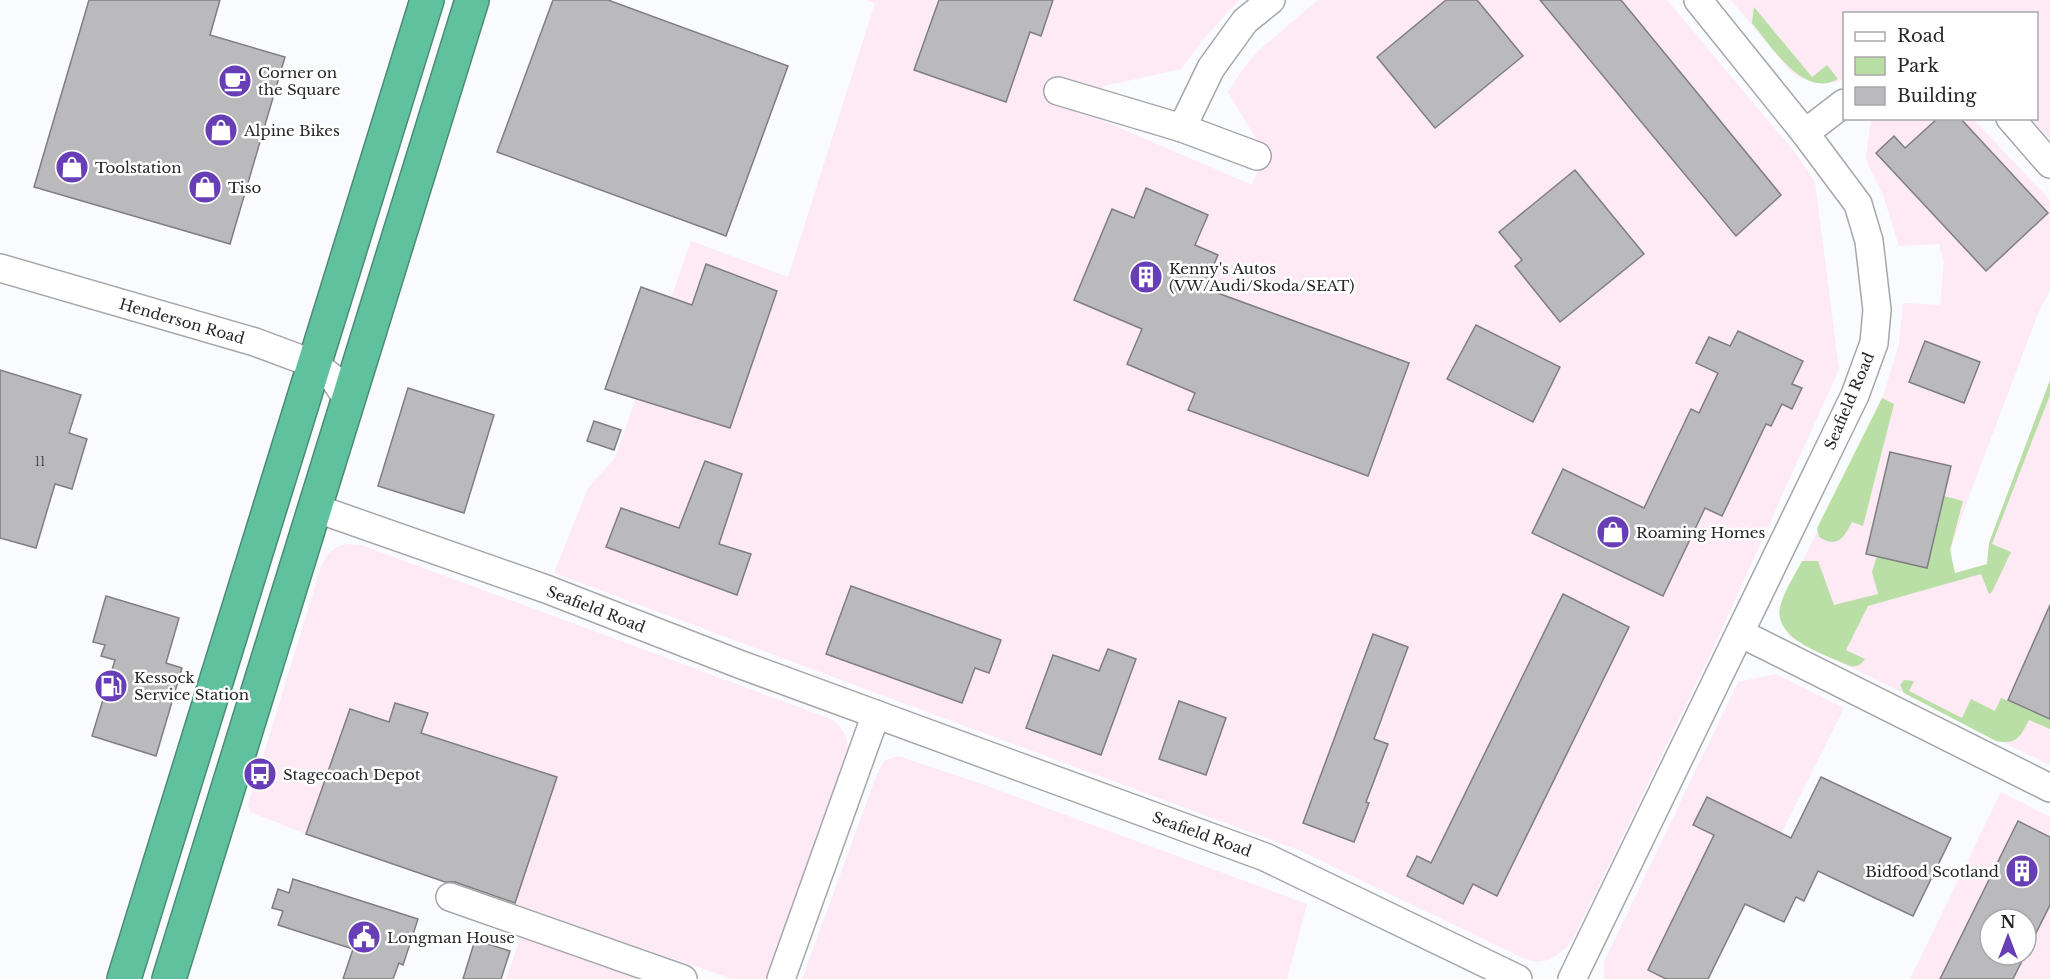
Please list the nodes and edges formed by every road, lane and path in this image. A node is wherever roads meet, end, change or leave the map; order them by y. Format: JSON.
{"nodes":[{"id":1,"x":427,"y":0,"type":"edge"},
{"id":2,"x":472,"y":0,"type":"edge"},
{"id":3,"x":1271,"y":0,"type":"edge"},
{"id":4,"x":1698,"y":0,"type":"edge"},
{"id":5,"x":1058,"y":91,"type":"dead end"},
{"id":6,"x":1843,"y":105,"type":"edge"},
{"id":7,"x":2012,"y":120,"type":"edge"},
{"id":8,"x":1182,"y":128,"type":"junction"},
{"id":9,"x":1805,"y":133,"type":"junction"},
{"id":10,"x":1257,"y":156,"type":"dead end"},
{"id":11,"x":2050,"y":164,"type":"edge"},
{"id":12,"x":0,"y":268,"type":"edge"},
{"id":13,"x":314,"y":364,"type":"junction"},
{"id":14,"x":348,"y":400,"type":"junction"},
{"id":15,"x":315,"y":508,"type":"junction"},
{"id":16,"x":1740,"y":633,"type":"junction"},
{"id":17,"x":876,"y":714,"type":"junction"},
{"id":18,"x":2050,"y":788,"type":"edge"},
{"id":19,"x":450,"y":897,"type":"dead end"},
{"id":20,"x":124,"y":979,"type":"edge"},
{"id":21,"x":169,"y":979,"type":"edge"},
{"id":22,"x":683,"y":979,"type":"edge"},
{"id":23,"x":781,"y":979,"type":"edge"},
{"id":24,"x":1518,"y":979,"type":"edge"},
{"id":25,"x":1572,"y":979,"type":"edge"}],
"edges":[{"from":1,"to":13,"type":"highway"},
{"from":2,"to":14,"type":"highway"},
{"from":3,"to":8,"type":"street"},
{"from":4,"to":9,"type":"street","name":"Seafield Road"},
{"from":5,"to":8,"type":"street"},
{"from":6,"to":9,"type":"street"},
{"from":7,"to":11,"type":"street"},
{"from":8,"to":10,"type":"street"},
{"from":9,"to":16,"type":"street","name":"Seafield Road"},
{"from":12,"to":13,"type":"street","name":"Henderson Road"},
{"from":13,"to":14,"type":"street","name":"Henderson Road"},
{"from":13,"to":20,"type":"highway"},
{"from":14,"to":15,"type":"highway"},
{"from":15,"to":17,"type":"street","name":"Seafield Road"},
{"from":15,"to":21,"type":"highway"},
{"from":16,"to":18,"type":"street"},
{"from":16,"to":25,"type":"street","name":"Seafield Road"},
{"from":17,"to":23,"type":"street"},
{"from":17,"to":24,"type":"street","name":"Seafield Road"},
{"from":19,"to":22,"type":"street"}]}
